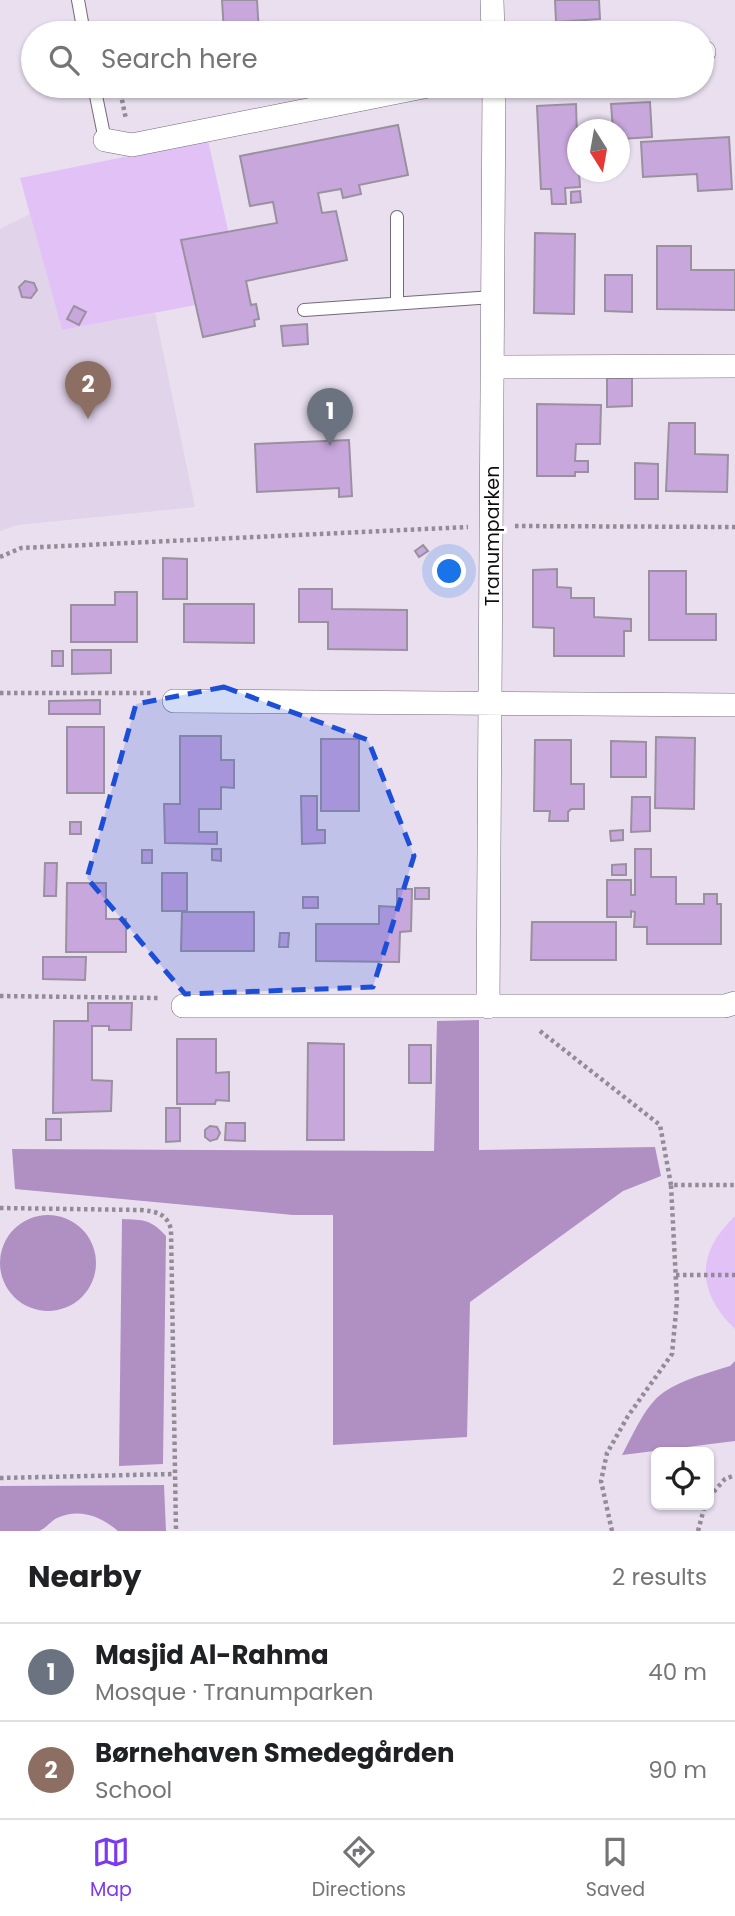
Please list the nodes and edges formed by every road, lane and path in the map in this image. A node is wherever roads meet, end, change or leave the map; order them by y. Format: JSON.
{"nodes":[{"id":1,"x":78,"y":0,"type":"edge"},
{"id":2,"x":492,"y":0,"type":"edge"},
{"id":3,"x":82,"y":21,"type":"edge"},
{"id":4,"x":493,"y":21,"type":"edge"},
{"id":5,"x":96,"y":98,"type":"edge"},
{"id":6,"x":368,"y":98,"type":"edge"},
{"id":7,"x":494,"y":98,"type":"edge"},
{"id":8,"x":105,"y":140,"type":"joint"},
{"id":9,"x":397,"y":216,"type":"dead end"},
{"id":10,"x":493,"y":297,"type":"junction"},
{"id":11,"x":397,"y":303,"type":"junction"},
{"id":12,"x":304,"y":310,"type":"dead end"},
{"id":13,"x":735,"y":366,"type":"edge"},
{"id":14,"x":493,"y":367,"type":"junction"},
{"id":15,"x":492,"y":526,"type":"junction"},
{"id":16,"x":735,"y":527,"type":"edge"},
{"id":17,"x":0,"y":557,"type":"edge"},
{"id":18,"x":0,"y":693,"type":"edge"},
{"id":19,"x":174,"y":701,"type":"joint"},
{"id":20,"x":491,"y":705,"type":"junction"},
{"id":21,"x":735,"y":705,"type":"edge"},
{"id":22,"x":0,"y":996,"type":"edge"},
{"id":23,"x":735,"y":1003,"type":"edge"},
{"id":24,"x":183,"y":1006,"type":"joint"},
{"id":25,"x":498,"y":1007,"type":"junction"},
{"id":26,"x":671,"y":1185,"type":"junction"},
{"id":27,"x":735,"y":1185,"type":"edge"},
{"id":28,"x":0,"y":1208,"type":"edge"},
{"id":29,"x":676,"y":1275,"type":"junction"},
{"id":30,"x":735,"y":1275,"type":"edge"},
{"id":31,"x":174,"y":1474,"type":"junction"},
{"id":32,"x":735,"y":1475,"type":"edge"},
{"id":33,"x":0,"y":1478,"type":"edge"},
{"id":34,"x":714,"y":1491,"type":"edge"},
{"id":35,"x":704,"y":1510,"type":"edge"},
{"id":36,"x":176,"y":1531,"type":"edge"},
{"id":37,"x":612,"y":1531,"type":"edge"},
{"id":38,"x":698,"y":1531,"type":"edge"}],
"edges":[{"from":1,"to":3,"type":"lane"},
{"from":2,"to":4,"type":"street"},
{"from":5,"to":8,"type":"lane"},
{"from":6,"to":8,"type":"street"},
{"from":7,"to":10,"type":"street","name":"Tranumparken"},
{"from":9,"to":11,"type":"lane"},
{"from":10,"to":11,"type":"lane"},
{"from":10,"to":14,"type":"street","name":"Tranumparken"},
{"from":11,"to":12,"type":"lane"},
{"from":13,"to":14,"type":"street"},
{"from":14,"to":15,"type":"street","name":"Tranumparken"},
{"from":15,"to":16,"type":"path"},
{"from":15,"to":17,"type":"path"},
{"from":15,"to":20,"type":"street","name":"Tranumparken"},
{"from":18,"to":19,"type":"path"},
{"from":19,"to":20,"type":"street"},
{"from":20,"to":21,"type":"street"},
{"from":20,"to":25,"type":"street","name":"Tranumparken"},
{"from":22,"to":24,"type":"path"},
{"from":23,"to":25,"type":"street"},
{"from":24,"to":25,"type":"street"},
{"from":25,"to":26,"type":"path"},
{"from":26,"to":27,"type":"path"},
{"from":26,"to":29,"type":"path"},
{"from":28,"to":31,"type":"path"},
{"from":29,"to":30,"type":"path"},
{"from":29,"to":37,"type":"path"},
{"from":31,"to":33,"type":"path"},
{"from":31,"to":36,"type":"path"},
{"from":32,"to":34,"type":"path"},
{"from":35,"to":38,"type":"path"}]}
